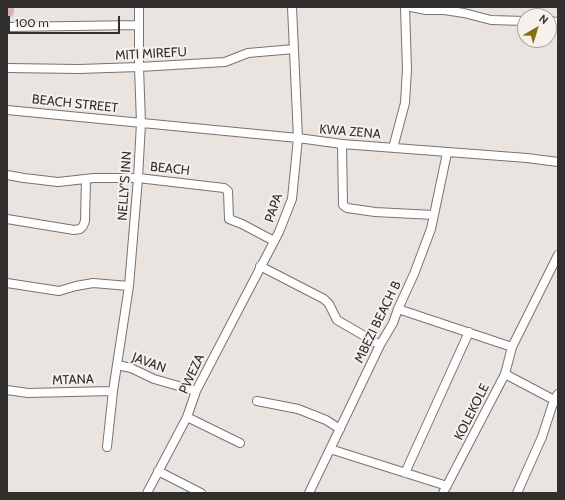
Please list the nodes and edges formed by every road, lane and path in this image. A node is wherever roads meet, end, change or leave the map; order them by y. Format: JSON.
{"nodes":[{"id":1,"x":8,"y":7,"type":"edge"},
{"id":2,"x":139,"y":7,"type":"edge"},
{"id":3,"x":292,"y":7,"type":"edge"},
{"id":4,"x":404,"y":7,"type":"edge"},
{"id":5,"x":412,"y":7,"type":"edge"},
{"id":6,"x":7,"y":11,"type":"edge"},
{"id":7,"x":517,"y":21,"type":"edge"},
{"id":8,"x":139,"y":25,"type":"junction"},
{"id":9,"x":7,"y":27,"type":"edge"},
{"id":10,"x":294,"y":49,"type":"junction"},
{"id":11,"x":139,"y":67,"type":"junction"},
{"id":12,"x":7,"y":68,"type":"edge"},
{"id":13,"x":7,"y":110,"type":"edge"},
{"id":14,"x":141,"y":123,"type":"junction"},
{"id":15,"x":298,"y":138,"type":"junction"},
{"id":16,"x":342,"y":144,"type":"junction"},
{"id":17,"x":393,"y":148,"type":"junction"},
{"id":18,"x":447,"y":153,"type":"junction"},
{"id":19,"x":558,"y":162,"type":"edge"},
{"id":20,"x":7,"y":175,"type":"edge"},
{"id":21,"x":138,"y":178,"type":"junction"},
{"id":22,"x":86,"y":179,"type":"junction"},
{"id":23,"x":434,"y":215,"type":"junction"},
{"id":24,"x":7,"y":219,"type":"edge"},
{"id":25,"x":274,"y":240,"type":"junction"},
{"id":26,"x":558,"y":255,"type":"edge"},
{"id":27,"x":260,"y":266,"type":"junction"},
{"id":28,"x":7,"y":284,"type":"edge"},
{"id":29,"x":129,"y":286,"type":"junction"},
{"id":30,"x":398,"y":309,"type":"junction"},
{"id":31,"x":469,"y":332,"type":"junction"},
{"id":32,"x":380,"y":345,"type":"junction"},
{"id":33,"x":512,"y":347,"type":"junction"},
{"id":34,"x":117,"y":365,"type":"junction"},
{"id":35,"x":505,"y":374,"type":"junction"},
{"id":36,"x":7,"y":390,"type":"edge"},
{"id":37,"x":113,"y":391,"type":"junction"},
{"id":38,"x":196,"y":391,"type":"junction"},
{"id":39,"x":557,"y":398,"type":"edge"},
{"id":40,"x":257,"y":401,"type":"dead end"},
{"id":41,"x":187,"y":417,"type":"junction"},
{"id":42,"x":340,"y":429,"type":"junction"},
{"id":43,"x":240,"y":443,"type":"dead end"},
{"id":44,"x":107,"y":447,"type":"dead end"},
{"id":45,"x":330,"y":449,"type":"junction"},
{"id":46,"x":158,"y":471,"type":"junction"},
{"id":47,"x":405,"y":473,"type":"junction"},
{"id":48,"x":445,"y":490,"type":"edge"},
{"id":49,"x":146,"y":493,"type":"edge"},
{"id":50,"x":202,"y":493,"type":"edge"},
{"id":51,"x":309,"y":493,"type":"edge"},
{"id":52,"x":517,"y":493,"type":"edge"}],
"edges":[{"from":1,"to":6,"type":"main road"},
{"from":2,"to":8,"type":"street","name":"NELLY'S INN"},
{"from":3,"to":10,"type":"street","name":"PAPA"},
{"from":4,"to":17,"type":"street"},
{"from":5,"to":7,"type":"street"},
{"from":8,"to":9,"type":"street"},
{"from":8,"to":11,"type":"street","name":"NELLY'S INN"},
{"from":10,"to":11,"type":"street","name":"MITI MIREFU"},
{"from":10,"to":15,"type":"street","name":"PAPA"},
{"from":11,"to":12,"type":"street","name":"MITI MIREFU"},
{"from":11,"to":14,"type":"street","name":"NELLY'S INN"},
{"from":13,"to":14,"type":"street","name":"BEACH STREET"},
{"from":14,"to":15,"type":"street","name":"KWA ZENA"},
{"from":14,"to":21,"type":"street","name":"NELLY'S INN"},
{"from":15,"to":16,"type":"street","name":"KWA ZENA"},
{"from":15,"to":25,"type":"street","name":"PAPA"},
{"from":16,"to":17,"type":"street","name":"KWA ZENA"},
{"from":16,"to":23,"type":"street"},
{"from":17,"to":18,"type":"street","name":"KWA ZENA"},
{"from":18,"to":19,"type":"street","name":"KWA ZENA"},
{"from":18,"to":23,"type":"street","name":"MBEZI BEACH B"},
{"from":20,"to":22,"type":"street","name":"BEACH"},
{"from":21,"to":22,"type":"street","name":"BEACH"},
{"from":21,"to":25,"type":"street","name":"BEACH"},
{"from":21,"to":29,"type":"street","name":"NELLY'S INN"},
{"from":22,"to":24,"type":"street"},
{"from":23,"to":30,"type":"street","name":"MBEZI BEACH B"},
{"from":25,"to":27,"type":"street","name":"PAPA"},
{"from":26,"to":33,"type":"street","name":"KOLEKOLE"},
{"from":27,"to":32,"type":"street"},
{"from":27,"to":38,"type":"street","name":"PWEZA"},
{"from":28,"to":29,"type":"street"},
{"from":29,"to":34,"type":"street","name":"NELLY'S INN"},
{"from":30,"to":31,"type":"street"},
{"from":30,"to":32,"type":"street","name":"MBEZI BEACH B"},
{"from":31,"to":33,"type":"street"},
{"from":31,"to":47,"type":"street"},
{"from":32,"to":42,"type":"street","name":"MBEZI BEACH B"},
{"from":33,"to":35,"type":"street","name":"KOLEKOLE"},
{"from":34,"to":37,"type":"street","name":"MTANA"},
{"from":34,"to":38,"type":"street","name":"JAVAN"},
{"from":35,"to":39,"type":"street"},
{"from":35,"to":48,"type":"street","name":"KOLEKOLE"},
{"from":36,"to":37,"type":"street","name":"MTANA"},
{"from":37,"to":44,"type":"street"},
{"from":38,"to":41,"type":"street","name":"PWEZA"},
{"from":39,"to":52,"type":"street"},
{"from":40,"to":42,"type":"street"},
{"from":41,"to":43,"type":"street"},
{"from":41,"to":46,"type":"street","name":"PWEZA"},
{"from":42,"to":45,"type":"street","name":"MBEZI BEACH B"},
{"from":45,"to":47,"type":"street","name":"KOLEKOLE"},
{"from":45,"to":51,"type":"street","name":"MBEZI BEACH B"},
{"from":46,"to":49,"type":"street","name":"PWEZA"},
{"from":46,"to":50,"type":"street"},
{"from":47,"to":48,"type":"street","name":"KOLEKOLE"}]}
